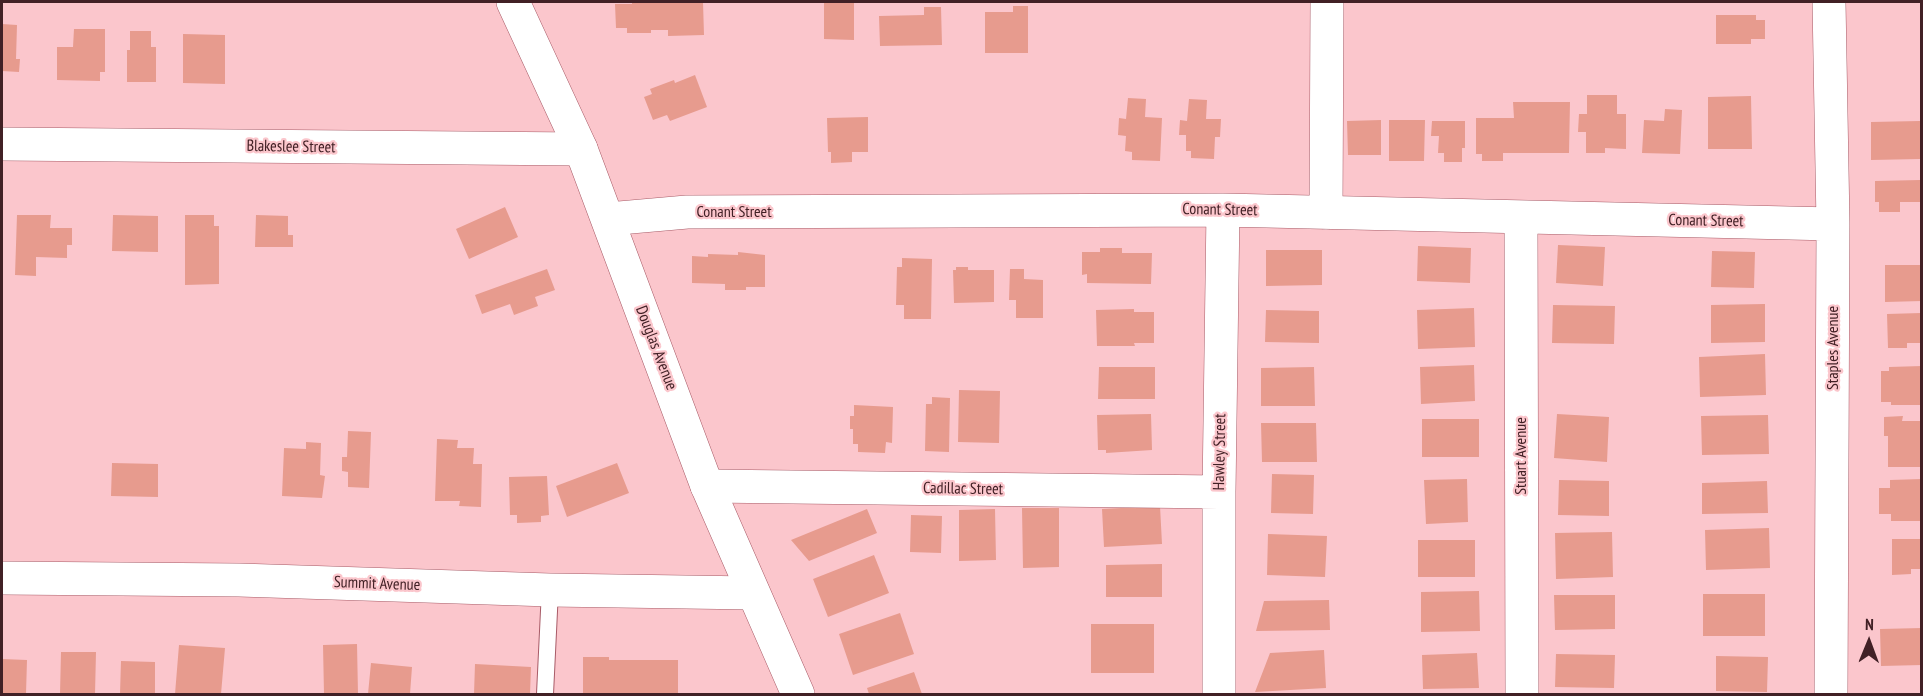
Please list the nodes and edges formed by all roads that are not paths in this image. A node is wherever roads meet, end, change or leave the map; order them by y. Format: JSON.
{"nodes":[{"id":1,"x":513,"y":2,"type":"edge"},
{"id":2,"x":1327,"y":2,"type":"edge"},
{"id":3,"x":1829,"y":2,"type":"edge"},
{"id":4,"x":2,"y":144,"type":"edge"},
{"id":5,"x":581,"y":149,"type":"junction"},
{"id":6,"x":1223,"y":210,"type":"junction"},
{"id":7,"x":1326,"y":213,"type":"junction"},
{"id":8,"x":1521,"y":217,"type":"junction"},
{"id":9,"x":608,"y":219,"type":"junction"},
{"id":10,"x":1833,"y":224,"type":"junction"},
{"id":11,"x":707,"y":486,"type":"junction"},
{"id":12,"x":1219,"y":492,"type":"junction"},
{"id":13,"x":2,"y":578,"type":"edge"},
{"id":14,"x":550,"y":590,"type":"junction"},
{"id":15,"x":753,"y":593,"type":"junction"},
{"id":16,"x":544,"y":694,"type":"edge"},
{"id":17,"x":798,"y":694,"type":"edge"},
{"id":18,"x":1219,"y":694,"type":"edge"},
{"id":19,"x":1522,"y":694,"type":"edge"},
{"id":20,"x":1831,"y":694,"type":"edge"}],
"edges":[{"from":1,"to":5,"type":"street","name":"Douglas Avenue"},
{"from":2,"to":7,"type":"street"},
{"from":3,"to":10,"type":"street","name":"Staples Avenue"},
{"from":4,"to":5,"type":"street","name":"Blakeslee Street"},
{"from":5,"to":9,"type":"street","name":"Douglas Avenue"},
{"from":6,"to":7,"type":"street","name":"Conant Street"},
{"from":6,"to":9,"type":"street","name":"Conant Street"},
{"from":6,"to":12,"type":"street","name":"Hawley Street"},
{"from":7,"to":8,"type":"street","name":"Conant Street"},
{"from":8,"to":10,"type":"street","name":"Conant Street"},
{"from":8,"to":19,"type":"street","name":"Stuart Avenue"},
{"from":9,"to":11,"type":"street","name":"Douglas Avenue"},
{"from":10,"to":20,"type":"street","name":"Staples Avenue"},
{"from":11,"to":12,"type":"street","name":"Cadillac Street"},
{"from":11,"to":15,"type":"street","name":"Douglas Avenue"},
{"from":12,"to":18,"type":"street","name":"Hawley Street"},
{"from":13,"to":14,"type":"street","name":"Summit Avenue"},
{"from":14,"to":15,"type":"street","name":"Summit Avenue"},
{"from":14,"to":16,"type":"lane"},
{"from":15,"to":17,"type":"street","name":"Douglas Avenue"}]}
